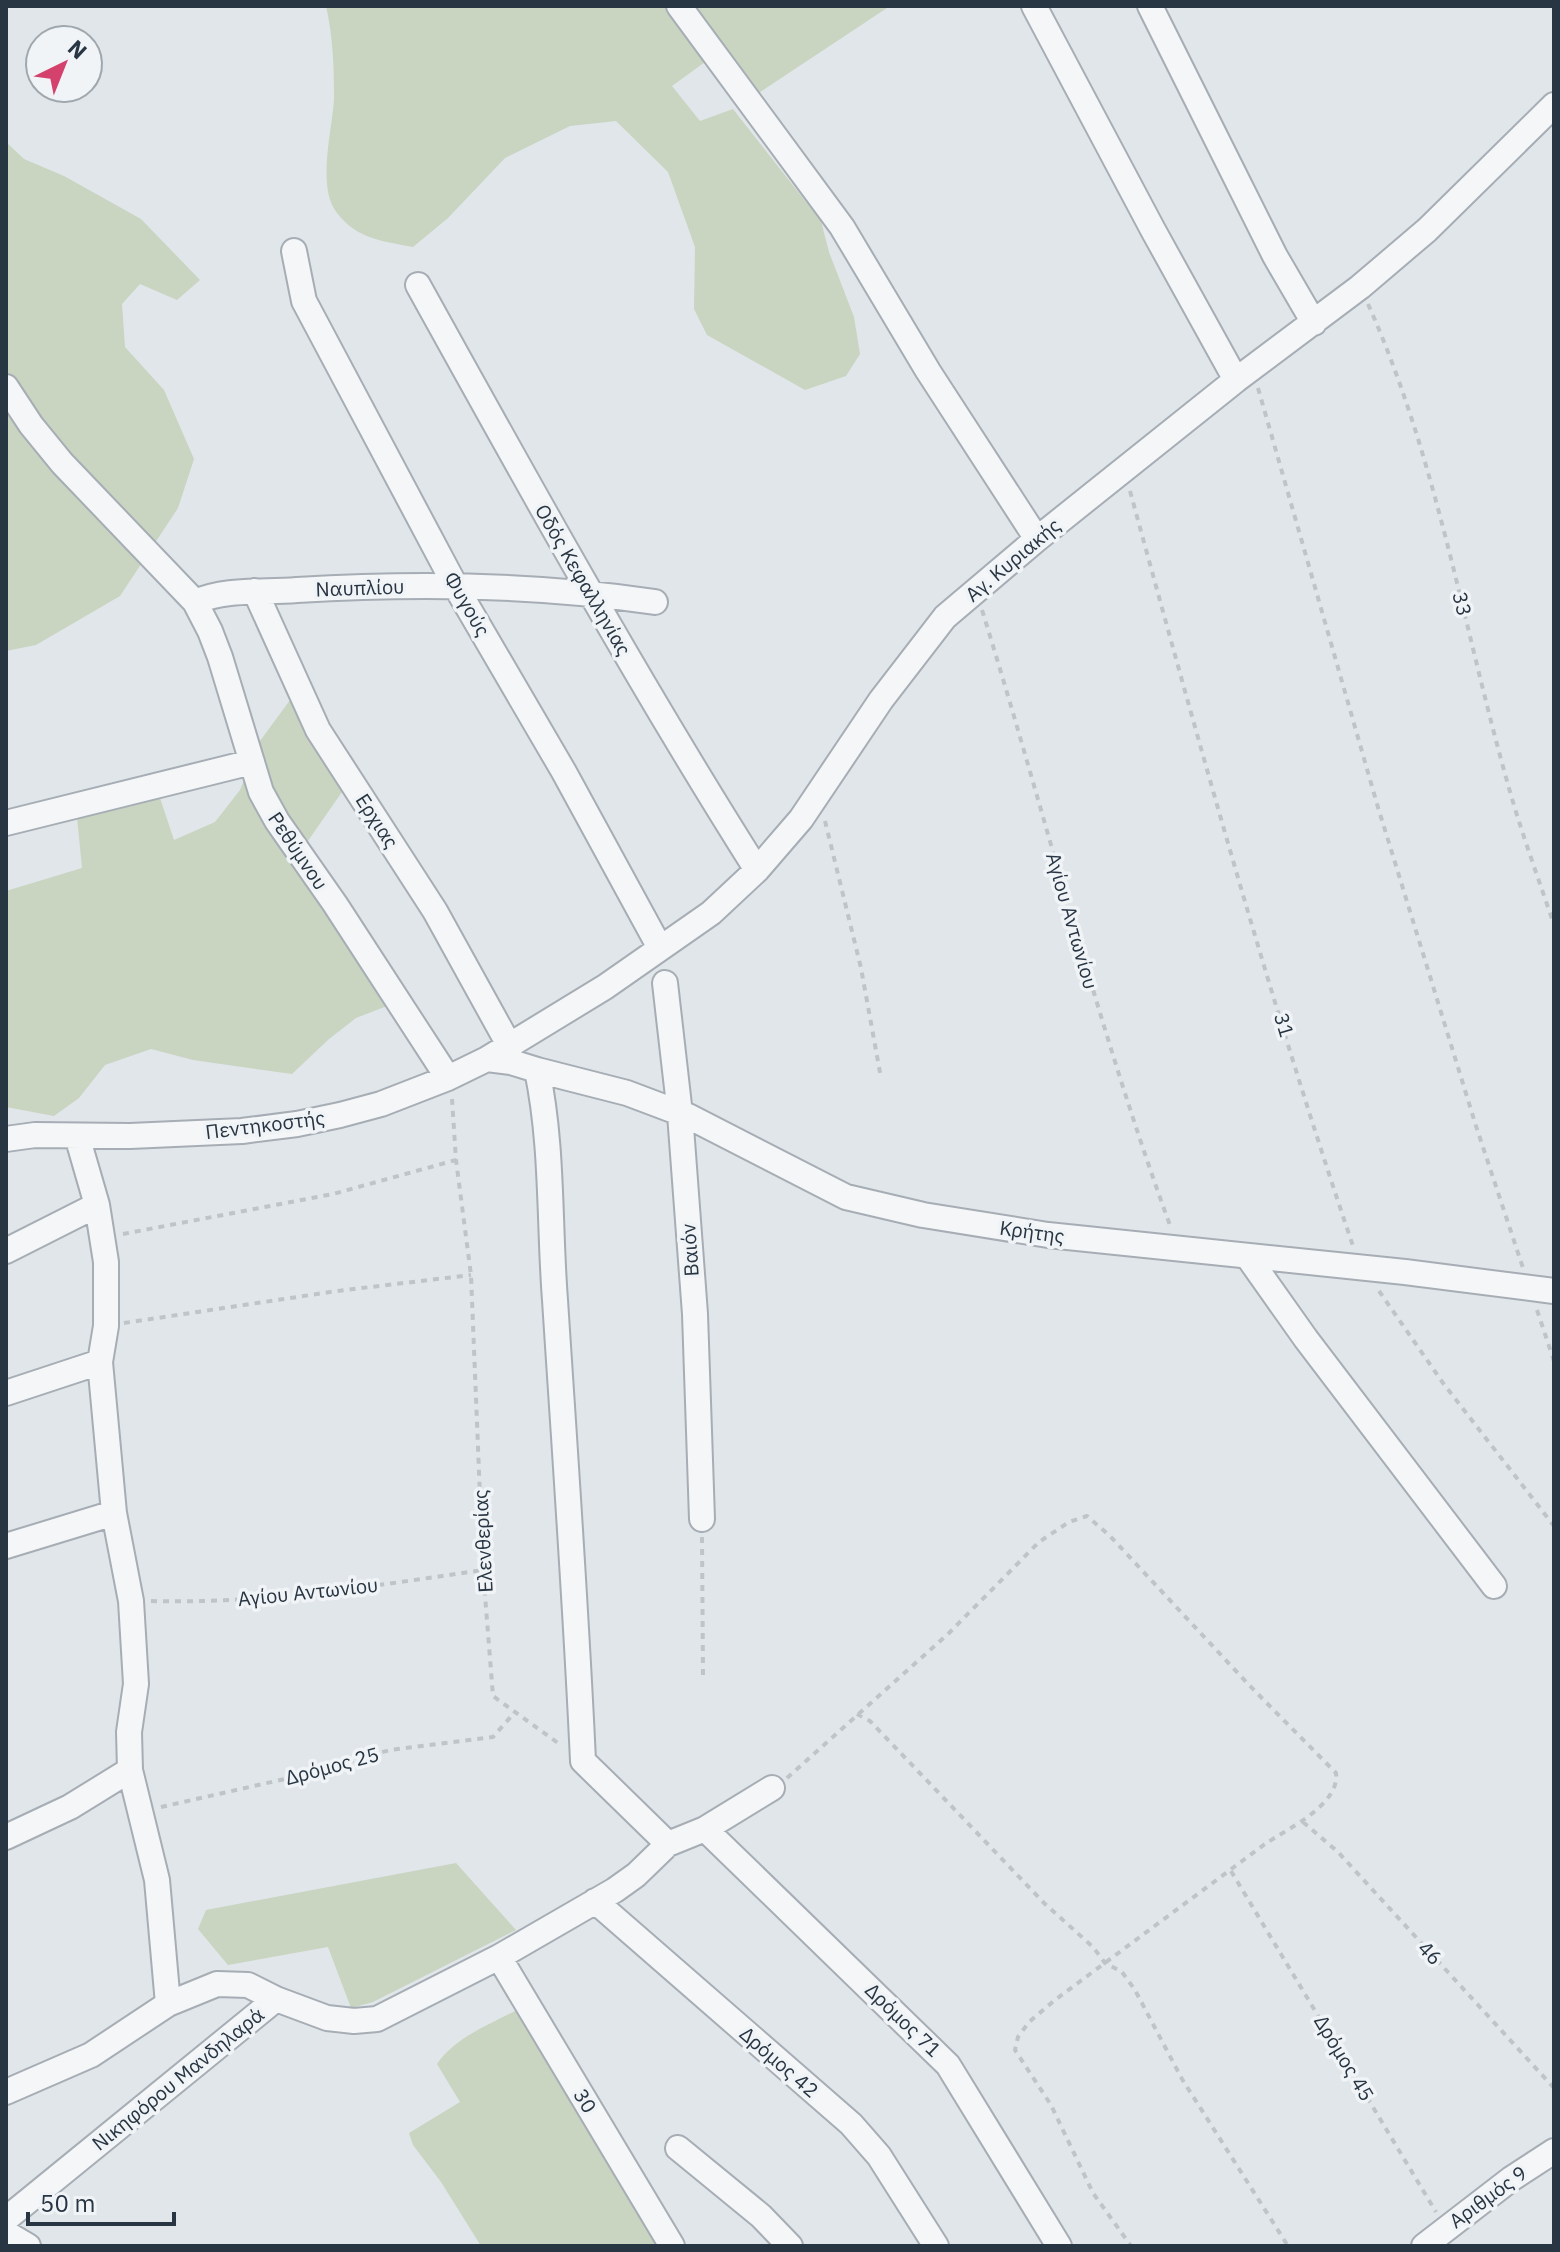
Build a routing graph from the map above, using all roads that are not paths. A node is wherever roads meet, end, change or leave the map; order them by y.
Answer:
1 (679, 6) edge
2 (1034, 6) edge
3 (1150, 6) edge
4 (1554, 105) edge
5 (294, 251) dead end
6 (418, 285) dead end
7 (1314, 323) junction
8 (1243, 375) junction
9 (6, 387) edge
10 (1037, 539) junction
11 (456, 587) junction
12 (255, 591) junction
13 (589, 592) junction
14 (195, 602) junction
15 (655, 602) dead end
16 (252, 762) junction
17 (6, 823) edge
18 (757, 870) junction
19 (660, 948) junction
20 (665, 983) dead end
21 (509, 1045) junction
22 (487, 1059) junction
23 (537, 1070) junction
24 (448, 1078) junction
25 (680, 1114) junction
26 (77, 1136) junction
27 (6, 1139) edge
28 (97, 1205) junction
29 (6, 1251) edge
30 (1248, 1257) junction
31 (1554, 1291) edge
32 (100, 1362) junction
33 (6, 1393) edge
34 (114, 1513) junction
35 (702, 1519) road end
36 (6, 1546) edge
37 (1494, 1586) dead end
38 (130, 1770) junction
39 (772, 1788) road end
40 (705, 1829) junction
41 (6, 1837) edge
42 (668, 1844) junction
43 (595, 1901) junction
44 (499, 1957) junction
45 (276, 1999) junction
46 (168, 2004) junction
47 (6, 2092) edge
48 (678, 2148) dead end
49 (1554, 2151) edge
50 (6, 2219) edge
51 (6, 2233) edge
52 (1451, 2237) edge
53 (28, 2246) edge
54 (672, 2246) edge
55 (790, 2246) edge
56 (936, 2246) edge
57 (1059, 2246) edge
58 (1424, 2246) edge

1 - 10 street
2 - 8 street
3 - 7 street
4 - 7 street, Αγ. Κυριακής
5 - 11 street, Φυγούς
6 - 13 street, Οδός Κεφαλληνίας
7 - 8 street, Αγ. Κυριακής
8 - 10 street, Αγ. Κυριακής
9 - 14 street, Ρεθύμνου
10 - 18 street, Αγ. Κυριακής
11 - 12 street, Ναυπλίου
11 - 13 street, Ναυπλίου
11 - 19 street, Φυγούς
12 - 14 street, Ναυπλίου
12 - 21 street, Ερχιας
13 - 15 street, Ναυπλίου
13 - 18 street, Οδός Κεφαλληνίας
14 - 16 street, Ρεθύμνου
16 - 17 street
16 - 24 street, Ρεθύμνου
18 - 19 street, Αγ. Κυριακής
19 - 21 street, Αγ. Κυριακής
20 - 25 street, Βαιόν
21 - 22 street, Πεντηκοστής
22 - 23 street, Κρήτης
22 - 24 street, Πεντηκοστής
23 - 25 street, Κρήτης
23 - 42 street
24 - 26 street, Πεντηκοστής
25 - 30 street, Κρήτης
25 - 35 street, Βαιόν
26 - 27 street, Πεντηκοστής
26 - 28 street
28 - 29 street
28 - 32 street
30 - 31 street, Κρήτης
30 - 37 street
32 - 33 street
32 - 34 street
34 - 36 street
34 - 38 street
38 - 41 street
38 - 46 street
39 - 40 street
40 - 42 street
40 - 57 street, Δρόμος 71
42 - 43 street
43 - 44 street
43 - 56 street, Δρόμος 42
44 - 45 street
44 - 54 street, 30
45 - 46 street
45 - 50 street, Νικηφόρου Μανδηλαρά
46 - 47 street
48 - 55 street
49 - 52 street, Αριθμός 9
51 - 53 street
52 - 58 street, Αριθμός 9

